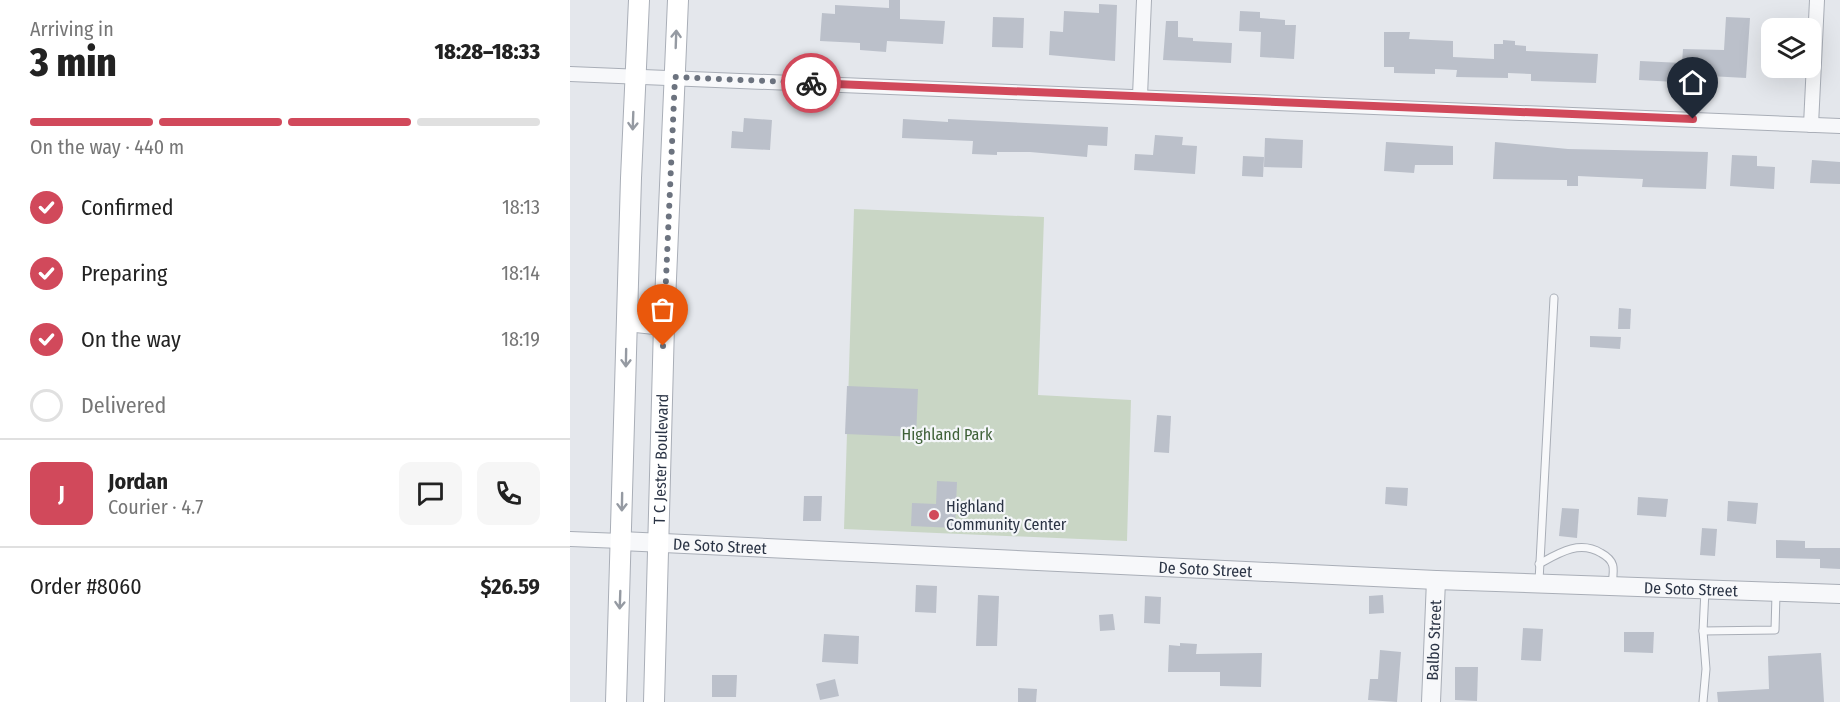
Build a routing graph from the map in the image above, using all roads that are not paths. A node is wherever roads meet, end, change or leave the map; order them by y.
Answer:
1 (639, 0) edge
2 (678, 0) edge
3 (1144, 0) edge
4 (1817, 0) edge
5 (570, 74) edge
6 (635, 76) junction
7 (675, 77) junction
8 (1140, 96) junction
9 (1811, 125) junction
10 (1840, 126) edge
11 (1554, 298) dead end
12 (627, 321) junction
13 (664, 325) junction
14 (570, 539) edge
15 (621, 542) junction
16 (659, 543) junction
17 (1539, 564) junction
18 (1436, 580) junction
19 (1539, 584) junction
20 (1612, 586) junction
21 (1705, 590) junction
22 (1776, 592) junction
23 (1840, 594) edge
24 (1702, 631) junction
25 (616, 702) edge
26 (654, 702) edge
27 (1431, 702) edge
28 (1703, 702) edge

1 - 6 main road
7 -> 2 main road, T C Jester Boulevard
3 - 8 street
4 - 9 street
5 - 6 street
6 - 7 street
6 -> 12 main road
7 - 8 street
7 - 13 main road, T C Jester Boulevard
8 - 9 street
9 - 10 street
11 - 17 lane
12 - 13 main road
12 -> 15 main road
13 - 16 main road, T C Jester Boulevard
14 - 15 street, De Soto Street
15 - 16 street, De Soto Street
15 -> 25 main road
16 - 18 street, De Soto Street
16 - 26 main road, T C Jester Boulevard
17 - 19 lane
17 - 20 lane
18 - 19 street, De Soto Street
18 - 27 street, Balbo Street
19 - 20 street, De Soto Street
20 - 21 street, De Soto Street
21 - 22 street, De Soto Street
21 - 24 lane
22 - 23 street, De Soto Street
22 - 24 lane
24 - 28 lane

